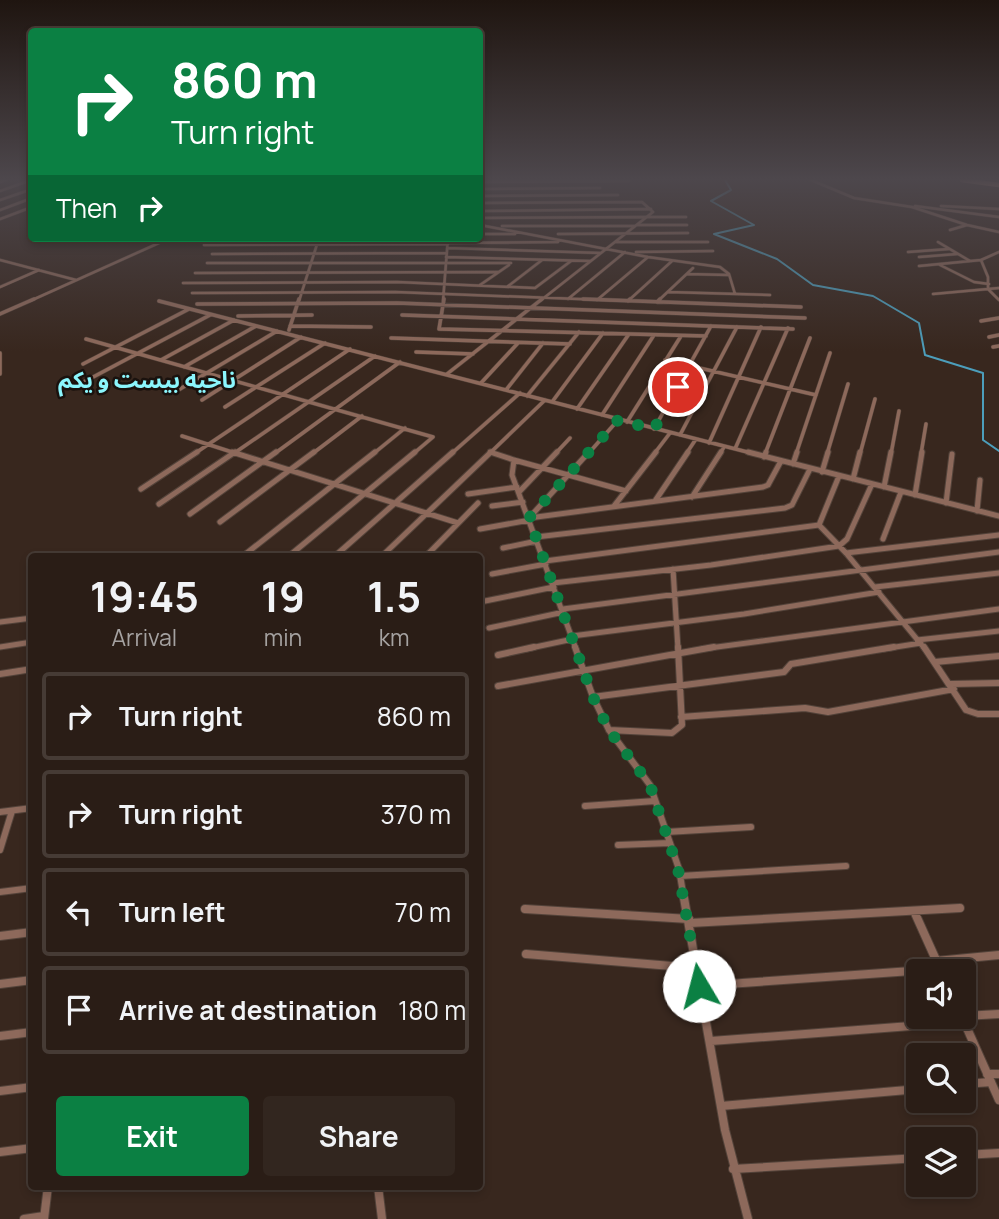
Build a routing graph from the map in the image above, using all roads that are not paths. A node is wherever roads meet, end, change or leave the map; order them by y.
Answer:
1 (543, 237) edge
2 (621, 237) edge
3 (553, 239) joint
4 (560, 240) junction
5 (161, 242) edge
6 (615, 242) junction
7 (708, 242) dead end
8 (938, 242) dead end
9 (448, 243) edge
10 (317, 244) junction
11 (204, 245) dead end
12 (606, 249) junction
13 (949, 249) junction
14 (713, 251) dead end
15 (999, 251) edge
16 (625, 252) junction
17 (908, 252) dead end
18 (314, 253) junction
19 (602, 253) junction
20 (212, 254) dead end
21 (633, 254) junction
22 (957, 254) junction
23 (446, 257) junction
24 (648, 257) junction
25 (919, 257) dead end
26 (518, 259) junction
27 (542, 260) junction
28 (981, 260) junction
29 (1, 261) edge
30 (570, 261) junction
31 (590, 261) junction
32 (672, 261) junction
33 (970, 261) junction
34 (207, 263) dead end
35 (311, 263) junction
36 (511, 263) junction
37 (938, 263) junction
38 (919, 265) dead end
39 (693, 268) dead end
40 (39, 270) junction
41 (445, 271) junction
42 (308, 272) junction
43 (498, 272) junction
44 (195, 273) dead end
45 (686, 274) junction
46 (730, 275) junction
47 (76, 280) junction
48 (995, 281) dead end
49 (305, 282) junction
50 (183, 283) dead end
51 (447, 285) junction
52 (478, 286) junction
53 (507, 286) junction
54 (988, 286) junction
55 (0, 287) edge
56 (999, 288) edge
57 (302, 292) junction
58 (668, 292) junction
59 (192, 293) dead end
60 (734, 294) junction
61 (933, 294) dead end
62 (446, 295) junction
63 (770, 295) dead end
64 (544, 298) junction
65 (568, 299) junction
66 (597, 300) junction
67 (999, 300) edge
68 (159, 301) dead end
69 (628, 301) junction
70 (657, 302) junction
71 (197, 304) dead end
72 (298, 304) junction
73 (444, 305) junction
74 (801, 307) dead end
75 (531, 308) junction
76 (190, 309) junction
77 (0, 314) edge
78 (212, 314) junction
79 (294, 315) junction
80 (312, 315) dead end
81 (402, 315) dead end
82 (441, 317) junction
83 (236, 318) junction
84 (805, 318) dead end
85 (999, 318) edge
86 (517, 319) junction
87 (981, 321) dead end
88 (256, 326) junction
89 (711, 326) junction
90 (371, 327) dead end
91 (737, 327) junction
92 (761, 327) junction
93 (504, 330) junction
94 (277, 331) junction
95 (579, 332) junction
96 (603, 333) junction
97 (629, 334) junction
98 (654, 335) junction
99 (999, 335) edge
100 (681, 336) junction
101 (301, 337) junction
102 (706, 337) junction
103 (989, 337) dead end
104 (391, 338) dead end
105 (810, 338) dead end
106 (86, 339) dead end
107 (489, 341) junction
108 (518, 342) junction
109 (325, 343) junction
110 (543, 343) junction
111 (570, 344) junction
112 (115, 347) junction
113 (350, 349) junction
114 (416, 352) dead end
115 (0, 353) edge
116 (830, 353) dead end
117 (138, 354) junction
118 (473, 354) junction
119 (375, 356) junction
120 (161, 360) junction
121 (665, 360) junction
122 (400, 362) junction
123 (83, 364) dead end
124 (690, 365) junction
125 (184, 367) junction
126 (714, 371) junction
127 (207, 373) junction
128 (0, 374) edge
129 (447, 374) junction
130 (739, 377) junction
131 (233, 380) junction
132 (481, 383) junction
133 (764, 383) junction
134 (80, 384) dead end
135 (848, 384) dead end
136 (257, 387) junction
137 (790, 388) junction
138 (506, 390) junction
139 (175, 392) dead end
140 (520, 393) junction
141 (283, 394) junction
142 (816, 395) junction
143 (527, 396) junction
144 (875, 399) dead end
145 (202, 400) dead end
146 (545, 400) junction
147 (308, 401) junction
148 (552, 402) junction
149 (225, 407) dead end
150 (335, 409) junction
151 (577, 409) junction
152 (899, 411) dead end
153 (602, 415) junction
154 (362, 416) junction
155 (618, 420) junction
156 (627, 422) junction
157 (926, 424) dead end
158 (405, 428) junction
159 (654, 429) junction
160 (670, 433) junction
161 (680, 435) junction
162 (182, 436) dead end
163 (570, 438) dead end
164 (696, 439) junction
165 (709, 443) junction
166 (208, 444) junction
167 (724, 447) junction
168 (735, 449) junction
169 (490, 452) junction
170 (234, 453) junction
171 (952, 454) dead end
172 (764, 457) junction
173 (514, 460) junction
174 (262, 461) junction
175 (781, 461) junction
176 (793, 464) junction
177 (542, 468) junction
178 (810, 469) junction
179 (290, 470) junction
180 (822, 471) junction
181 (568, 475) junction
182 (839, 476) junction
183 (853, 480) junction
184 (980, 480) dead end
185 (335, 484) junction
186 (872, 484) junction
187 (884, 488) junction
188 (141, 489) dead end
189 (518, 489) junction
190 (626, 491) junction
191 (901, 492) junction
192 (365, 494) junction
193 (468, 494) dead end
194 (915, 495) junction
195 (692, 497) junction
196 (655, 501) junction
197 (523, 502) junction
198 (395, 503) junction
199 (478, 503) dead end
200 (946, 503) junction
201 (159, 504) dead end
202 (492, 506) dead end
203 (614, 506) junction
204 (977, 511) junction
205 (427, 513) junction
206 (190, 514) dead end
207 (999, 516) edge
208 (529, 519) junction
209 (220, 522) dead end
210 (458, 523) junction
211 (819, 525) junction
212 (480, 529) dead end
213 (999, 535) edge
214 (537, 539) junction
215 (883, 539) dead end
216 (839, 546) junction
217 (503, 548) dead end
218 (999, 552) edge
219 (247, 553) edge
220 (293, 553) edge
221 (338, 553) edge
222 (385, 553) edge
223 (429, 553) edge
224 (846, 553) junction
225 (545, 562) junction
226 (673, 569) junction
227 (859, 569) junction
228 (999, 573) edge
229 (492, 574) dead end
230 (554, 585) junction
231 (877, 590) junction
232 (676, 595) junction
233 (485, 601) dead end
234 (999, 609) edge
235 (563, 611) junction
236 (28, 618) edge
237 (899, 619) junction
238 (0, 622) edge
239 (676, 622) junction
240 (489, 628) dead end
241 (999, 631) edge
242 (573, 638) junction
243 (919, 642) junction
244 (28, 643) edge
245 (0, 647) edge
246 (498, 654) dead end
247 (678, 654) junction
248 (999, 656) edge
249 (935, 662) junction
250 (584, 667) junction
251 (28, 670) edge
252 (0, 674) edge
253 (999, 683) edge
254 (498, 686) dead end
255 (679, 686) junction
256 (952, 687) junction
257 (593, 697) junction
258 (999, 714) edge
259 (681, 717) junction
260 (609, 730) junction
261 (655, 801) junction
262 (585, 806) dead end
263 (28, 809) edge
264 (12, 811) junction
265 (0, 812) edge
266 (751, 827) dead end
267 (3, 830) edge
268 (666, 832) junction
269 (670, 843) junction
270 (618, 845) dead end
271 (0, 850) edge
272 (846, 866) dead end
273 (680, 876) junction
274 (28, 888) edge
275 (0, 892) edge
276 (960, 908) dead end
277 (525, 909) dead end
278 (914, 911) junction
279 (689, 921) junction
280 (28, 932) edge
281 (0, 936) edge
282 (526, 954) dead end
283 (999, 955) edge
284 (935, 959) edge
285 (957, 959) edge
286 (696, 968) junction
287 (906, 972) edge
288 (28, 980) edge
289 (0, 984) edge
290 (699, 986) junction
291 (999, 1014) edge
292 (976, 1017) edge
293 (906, 1023) edge
294 (968, 1029) edge
295 (28, 1032) edge
296 (0, 1036) edge
297 (711, 1041) junction
298 (999, 1074) edge
299 (989, 1078) junction
300 (976, 1081) edge
301 (28, 1088) edge
302 (906, 1089) edge
303 (0, 1091) edge
304 (999, 1100) edge
305 (721, 1107) junction
306 (28, 1148) edge
307 (0, 1152) edge
308 (999, 1153) edge
309 (976, 1154) edge
310 (906, 1159) edge
311 (733, 1169) junction
312 (47, 1190) edge
313 (378, 1190) edge
314 (44, 1217) edge
315 (24, 1219) edge
316 (382, 1219) edge
317 (748, 1219) edge

1 - 3 street
2 - 6 street
3 - 4 street
4 - 9 street
4 - 12 street
5 - 47 street
6 - 7 street
6 - 12 street
8 - 13 street
9 - 10 street
9 - 19 street
9 - 23 street
10 - 11 street
10 - 18 street
12 - 16 street
12 - 19 street
13 - 17 street
13 - 22 street
14 - 21 street
15 - 28 street
16 - 21 street
16 - 65 street
18 - 20 street
18 - 23 street
18 - 35 street
19 - 31 street
21 - 24 street
22 - 25 street
22 - 33 street
23 - 26 street
23 - 35 street
23 - 36 street
23 - 41 street
24 - 32 street
24 - 66 street
26 - 27 street
26 - 36 street
27 - 30 street
27 - 53 street
28 - 33 street
28 - 54 street
29 - 40 street
30 - 31 street
30 - 53 street
31 - 64 street
32 - 46 street
32 - 69 street
33 - 37 street
34 - 35 street
35 - 42 street
36 - 43 street
37 - 38 street
37 - 54 street
39 - 45 street
40 - 47 street
40 - 55 street
41 - 42 street
41 - 43 street
41 - 51 street
42 - 44 street
42 - 49 street
43 - 52 street
45 - 46 street
45 - 58 street
46 - 60 street
47 - 77 street
48 - 54 street
49 - 50 street
49 - 51 street
49 - 57 street
51 - 52 street
51 - 62 street
52 - 53 street
54 - 56 street
54 - 61 street
54 - 67 street
57 - 59 street
57 - 62 street
57 - 72 street
58 - 60 street
58 - 70 street
60 - 63 street
62 - 64 street
62 - 73 street
64 - 65 street
64 - 75 street
65 - 66 street
66 - 69 street
68 - 76 street
69 - 70 street
70 - 74 street
71 - 72 street
72 - 73 street
72 - 79 street
73 - 75 street
73 - 82 street
75 - 84 street
75 - 86 street
76 - 78 street
76 - 112 street
78 - 83 street
78 - 117 street
79 - 80 street
79 - 83 street
79 - 90 street
81 - 82 street
82 - 86 street
82 - 93 street
83 - 88 street
83 - 120 street
85 - 87 street
86 - 89 street
86 - 93 street
88 - 94 street
88 - 125 street
89 - 91 street
89 - 102 street
91 - 92 street
91 - 126 street
92 - 130 street
92 - 133 street
93 - 95 street
93 - 107 street
94 - 101 street
94 - 127 street
95 - 96 street
95 - 111 street
96 - 97 street
96 - 148 street
97 - 98 street
97 - 151 street
98 - 100 street
98 - 153 street
99 - 103 street
100 - 102 street
100 - 121 street
101 - 109 street
101 - 131 street
102 - 124 street
104 - 107 street
105 - 137 street
106 - 112 street
107 - 108 street
107 - 118 street
108 - 110 street
108 - 132 street
109 - 113 street
109 - 136 street
110 - 111 street
110 - 138 street
111 - 143 street
112 - 117 street
112 - 123 street
113 - 119 street
113 - 141 street
114 - 118 street
115 - 128 street
116 - 142 street
117 - 120 street
117 - 134 street
118 - 129 street
119 - 122 street
119 - 147 street
120 - 125 street
121 - 124 street
121 - 156 street
122 - 129 street
122 - 150 street
124 - 126 street
124 - 159 street
125 - 127 street
126 - 130 street
126 - 161 street
127 - 131 street
127 - 139 street
129 - 132 street
130 - 133 street
130 - 165 street
131 - 136 street
131 - 145 street
132 - 138 street
133 - 137 street
133 - 168 street
135 - 180 street
136 - 141 street
136 - 149 street
137 - 142 street
137 - 172 street
138 - 140 street
140 - 143 street
140 - 198 street
141 - 147 street
141 - 166 street
142 - 176 street
143 - 146 street
144 - 183 street
146 - 148 street
146 - 169 street
147 - 150 street
147 - 170 street
148 - 151 street
150 - 154 street
150 - 174 street
151 - 153 street
152 - 187 street
153 - 155 street
154 - 158 street
154 - 179 street
155 - 156 street
155 - 181 street
156 - 159 street
157 - 194 street
158 - 185 street
158 - 192 street
159 - 160 street
160 - 161 street
160 - 190 street
161 - 164 street
162 - 166 street
163 - 177 street
164 - 165 street
164 - 196 street
165 - 167 street
166 - 170 street
166 - 188 street
167 - 168 street
167 - 195 street
168 - 172 street
169 - 173 street
169 - 205 street
170 - 174 street
170 - 201 street
171 - 200 street
172 - 175 street
173 - 177 street
173 - 189 street
174 - 179 street
174 - 206 street
175 - 176 street
175 - 195 street
176 - 178 street
177 - 181 street
177 - 189 street
178 - 180 street
178 - 214 street
179 - 185 street
179 - 209 street
180 - 182 street
181 - 190 street
181 - 208 street
182 - 183 street
182 - 211 street
183 - 186 street
184 - 204 street
185 - 192 street
185 - 219 street
186 - 187 street
186 - 216 street
187 - 191 street
189 - 193 street
189 - 197 street
190 - 203 street
191 - 194 street
191 - 215 street
192 - 198 street
192 - 220 street
194 - 200 street
195 - 196 street
196 - 203 street
197 - 202 street
197 - 208 street
198 - 205 street
198 - 221 street
199 - 210 street
200 - 204 street
203 - 208 street
204 - 207 street
205 - 210 street
205 - 222 street
208 - 212 street
208 - 214 street
210 - 223 street
211 - 216 street
211 - 225 street
213 - 224 street
214 - 217 street
214 - 225 street
216 - 224 street
216 - 226 street
218 - 227 street
224 - 227 street
225 - 229 street
225 - 230 street
226 - 230 street
226 - 232 street
227 - 231 street
227 - 232 street
228 - 231 street
230 - 233 street
230 - 235 street
231 - 237 street
231 - 239 street
232 - 235 street
232 - 239 street
234 - 237 street
235 - 240 street
235 - 242 street
236 - 238 street
237 - 243 street
237 - 247 street
239 - 242 street
239 - 247 street
241 - 243 street
242 - 246 street
242 - 250 street
243 - 249 street
243 - 255 street
244 - 245 street
247 - 250 street
247 - 255 street
248 - 249 street
249 - 256 street
250 - 254 street
250 - 257 street
251 - 252 street
253 - 256 street
255 - 257 street
255 - 259 street
256 - 258 street
256 - 259 street
257 - 260 street
259 - 260 street
260 - 261 street
261 - 262 street
261 - 268 street
263 - 264 street
264 - 265 street
264 - 267 street
266 - 268 street
267 - 271 street
268 - 269 street
269 - 270 street
269 - 273 street
272 - 273 street
273 - 279 street
274 - 275 street
276 - 278 street
277 - 279 street
278 - 279 street
278 - 284 street
279 - 286 street
280 - 281 street
282 - 286 street
283 - 285 street
286 - 290 street
287 - 290 street
288 - 289 street
290 - 297 street
291 - 292 street
293 - 297 street
294 - 299 street
295 - 296 street
297 - 305 street
298 - 299 street
299 - 300 street
299 - 304 street
301 - 303 street
302 - 305 street
305 - 311 street
306 - 307 street
308 - 309 street
310 - 311 street
311 - 317 street
312 - 314 street
313 - 316 street
314 - 315 street

